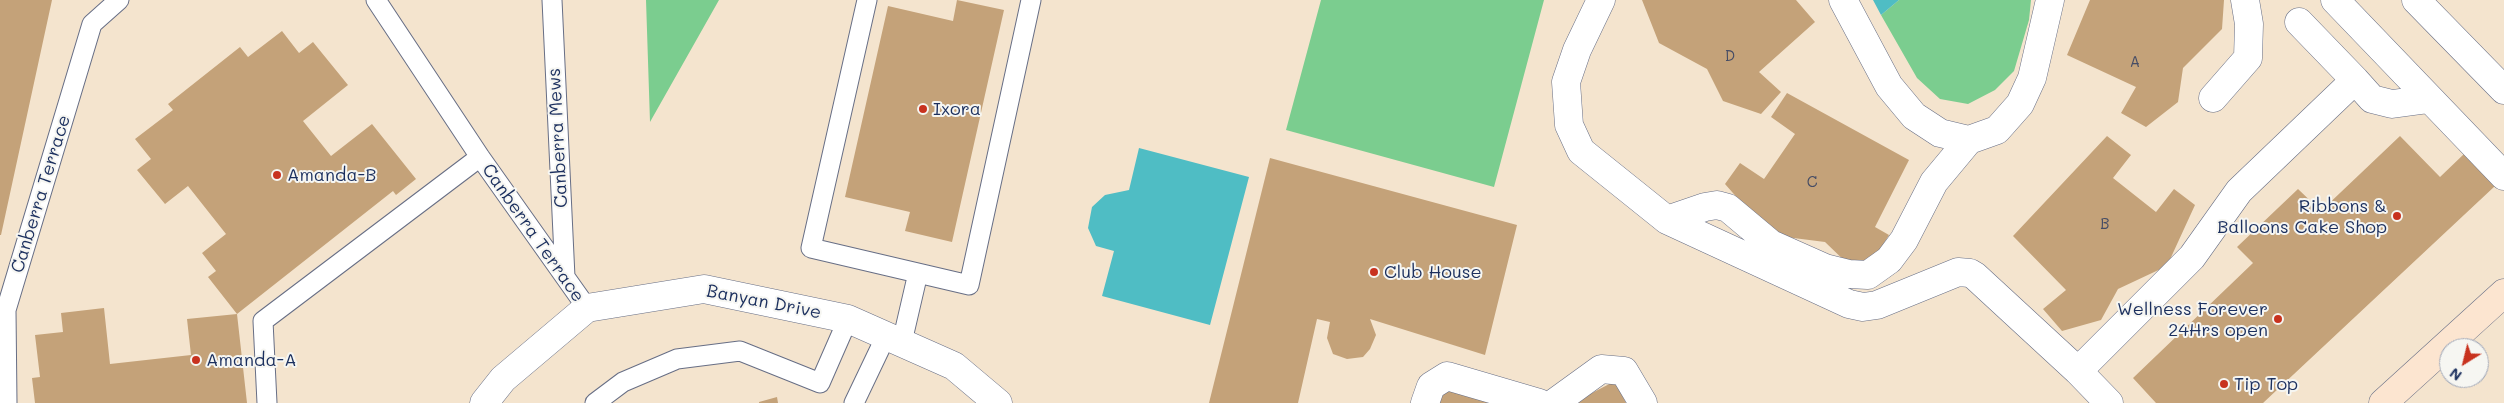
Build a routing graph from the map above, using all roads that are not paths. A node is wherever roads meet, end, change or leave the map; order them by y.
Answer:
1 (119, 0) edge
2 (376, 0) edge
3 (552, 0) edge
4 (867, 0) edge
5 (1032, 0) edge
6 (1602, 0) edge
7 (1843, 0) edge
8 (2050, 0) edge
9 (2245, 0) edge
10 (2335, 0) edge
11 (2416, 0) edge
12 (2299, 22) dead end
13 (2355, 80) junction
14 (2504, 90) edge
15 (2213, 98) dead end
16 (2428, 99) junction
17 (1969, 140) junction
18 (480, 157) junction
19 (2504, 176) edge
20 (1667, 220) junction
21 (918, 273) junction
22 (565, 277) junction
23 (2504, 293) edge
24 (587, 308) junction
25 (848, 319) junction
26 (894, 339) junction
27 (2078, 371) junction
28 (7, 403) edge
29 (267, 403) edge
30 (484, 403) edge
31 (595, 403) edge
32 (854, 403) edge
33 (998, 403) edge
34 (1425, 403) edge
35 (1539, 403) edge
36 (1554, 403) edge
37 (1642, 403) edge
38 (2109, 403) edge
39 (2383, 403) edge

1 - 28 lane, Canberra Terrace
2 - 18 lane, Canberra Terrace
3 - 22 lane, Canberra Mews
4 - 21 lane
5 - 21 lane
6 - 20 street
7 - 17 street
8 - 17 street
9 - 15 street
10 - 16 street
11 - 14 street
12 - 13 street
13 - 16 street
13 - 27 street
16 - 19 street
17 - 20 street
18 - 22 lane, Canberra Terrace
18 - 29 lane, Canberra Terrace
20 - 27 street
21 - 26 lane
22 - 24 lane, Canberra Terrace
23 - 39 main road
24 - 25 street, Banyan Drive
24 - 30 street
25 - 26 street, Banyan Drive
25 - 31 lane
26 - 32 lane
26 - 33 street, Banyan Drive
27 - 38 street
34 - 35 street
36 - 37 street

